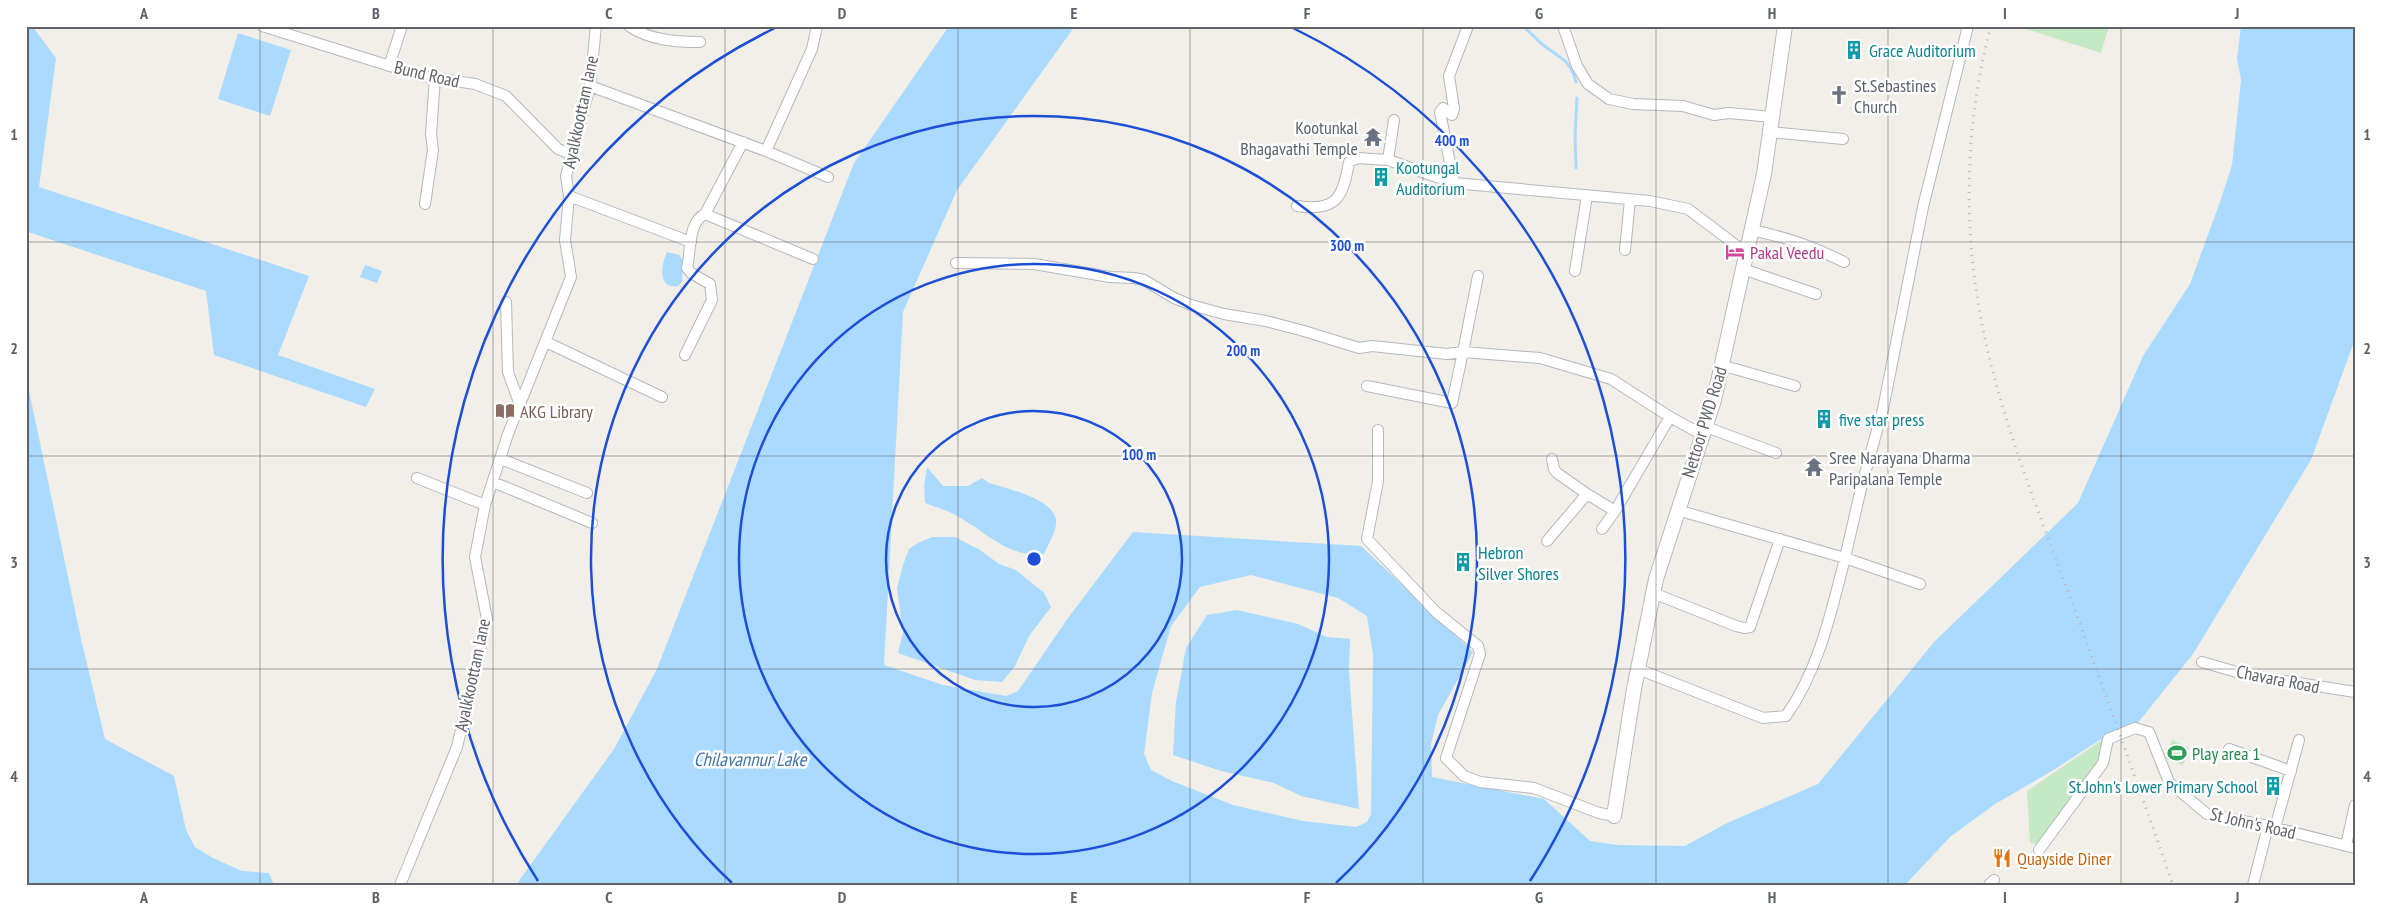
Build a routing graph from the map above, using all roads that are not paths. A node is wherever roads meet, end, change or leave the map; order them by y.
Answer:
1 (262, 26) edge
2 (402, 26) edge
3 (596, 26) edge
4 (629, 26) edge
5 (817, 26) edge
6 (1468, 26) edge
7 (1563, 26) edge
8 (1785, 26) edge
9 (1968, 26) edge
10 (700, 42) dead end
11 (389, 66) junction
12 (435, 78) junction
13 (590, 86) junction
14 (1772, 117) junction
15 (1394, 120) dead end
16 (1770, 132) junction
17 (1843, 140) dead end
18 (743, 142) junction
19 (766, 151) junction
20 (572, 154) junction
21 (1388, 160) junction
22 (828, 177) dead end
23 (1454, 184) junction
24 (568, 196) junction
25 (1587, 196) junction
26 (1630, 200) junction
27 (425, 204) dead end
28 (1297, 206) dead end
29 (705, 214) junction
30 (1751, 230) junction
31 (691, 242) junction
32 (1747, 248) junction
33 (1625, 250) dead end
34 (813, 259) dead end
35 (1844, 262) dead end
36 (956, 263) dead end
37 (1743, 269) junction
38 (1575, 271) dead end
39 (1478, 276) dead end
40 (1816, 294) dead end
41 (506, 302) dead end
42 (546, 342) junction
43 (1463, 352) junction
44 (685, 355) dead end
45 (1722, 365) junction
46 (1367, 386) dead end
47 (1795, 386) dead end
48 (662, 397) dead end
49 (520, 405) junction
50 (1670, 417) junction
51 (1378, 430) dead end
52 (1705, 431) junction
53 (1776, 453) dead end
54 (500, 459) junction
55 (1552, 459) dead end
56 (417, 478) dead end
57 (493, 482) junction
58 (587, 494) dead end
59 (1588, 494) junction
60 (485, 505) junction
61 (1678, 510) junction
62 (1615, 511) junction
63 (592, 523) dead end
64 (1602, 529) dead end
65 (1780, 539) junction
66 (1547, 541) dead end
67 (1845, 558) junction
68 (1920, 584) dead end
69 (1653, 592) junction
70 (2202, 662) dead end
71 (1638, 669) junction
72 (2355, 692) edge
73 (2300, 740) dead end
74 (2230, 749) dead end
75 (2291, 771) junction
76 (2355, 805) edge
77 (1614, 816) joint
78 (2272, 827) junction
79 (2350, 847) edge
80 (2039, 850) dead end
81 (400, 885) edge
82 (2253, 885) edge

1 - 11 street, Bund Road
2 - 11 street
3 - 13 street, Ayalkkoottam lane
4 - 10 street
5 - 19 street
6 - 23 street
7 - 14 street
8 - 14 street, Nettoor PWD Road
9 - 67 street
11 - 12 street, Bund Road
12 - 20 street, Bund Road
12 - 27 street
13 - 18 street
13 - 20 street, Ayalkkoottam lane
14 - 16 street, Nettoor PWD Road
15 - 21 street
16 - 17 street
16 - 30 street, Nettoor PWD Road
18 - 19 street
18 - 29 street
19 - 22 street
20 - 24 street, Ayalkkoottam lane
21 - 23 street
21 - 28 street
23 - 25 street
24 - 31 street
24 - 42 street, Ayalkkoottam lane
25 - 26 street
25 - 38 street
26 - 32 street
26 - 33 street
29 - 31 street
29 - 34 street
30 - 32 street, Nettoor PWD Road
30 - 35 street
31 - 44 street
32 - 37 street, Nettoor PWD Road
36 - 43 street
37 - 40 street
37 - 45 street, Nettoor PWD Road
39 - 43 street
41 - 49 street
42 - 48 street
42 - 49 street, Ayalkkoottam lane
43 - 46 street
43 - 50 street
45 - 47 street
45 - 52 street, Nettoor PWD Road
49 - 54 street, Ayalkkoottam lane
50 - 52 street
50 - 62 street
51 - 77 street
52 - 53 street
52 - 61 street, Nettoor PWD Road
54 - 57 street, Ayalkkoottam lane
54 - 58 street
55 - 59 street
56 - 60 street
57 - 60 street, Ayalkkoottam lane
57 - 63 street
59 - 62 street
59 - 66 street
60 - 81 street, Ayalkkoottam lane
61 - 65 street
61 - 69 street, Nettoor PWD Road
62 - 64 street
65 - 67 street
65 - 69 street
67 - 68 street
67 - 71 street
69 - 71 street, Nettoor PWD Road
70 - 72 street, Chavara Road
71 - 77 street, Nettoor PWD Road
73 - 75 street
74 - 75 street
75 - 78 street
76 - 79 street
78 - 79 street, St John's Road
78 - 80 street, St John's Road
78 - 82 street

